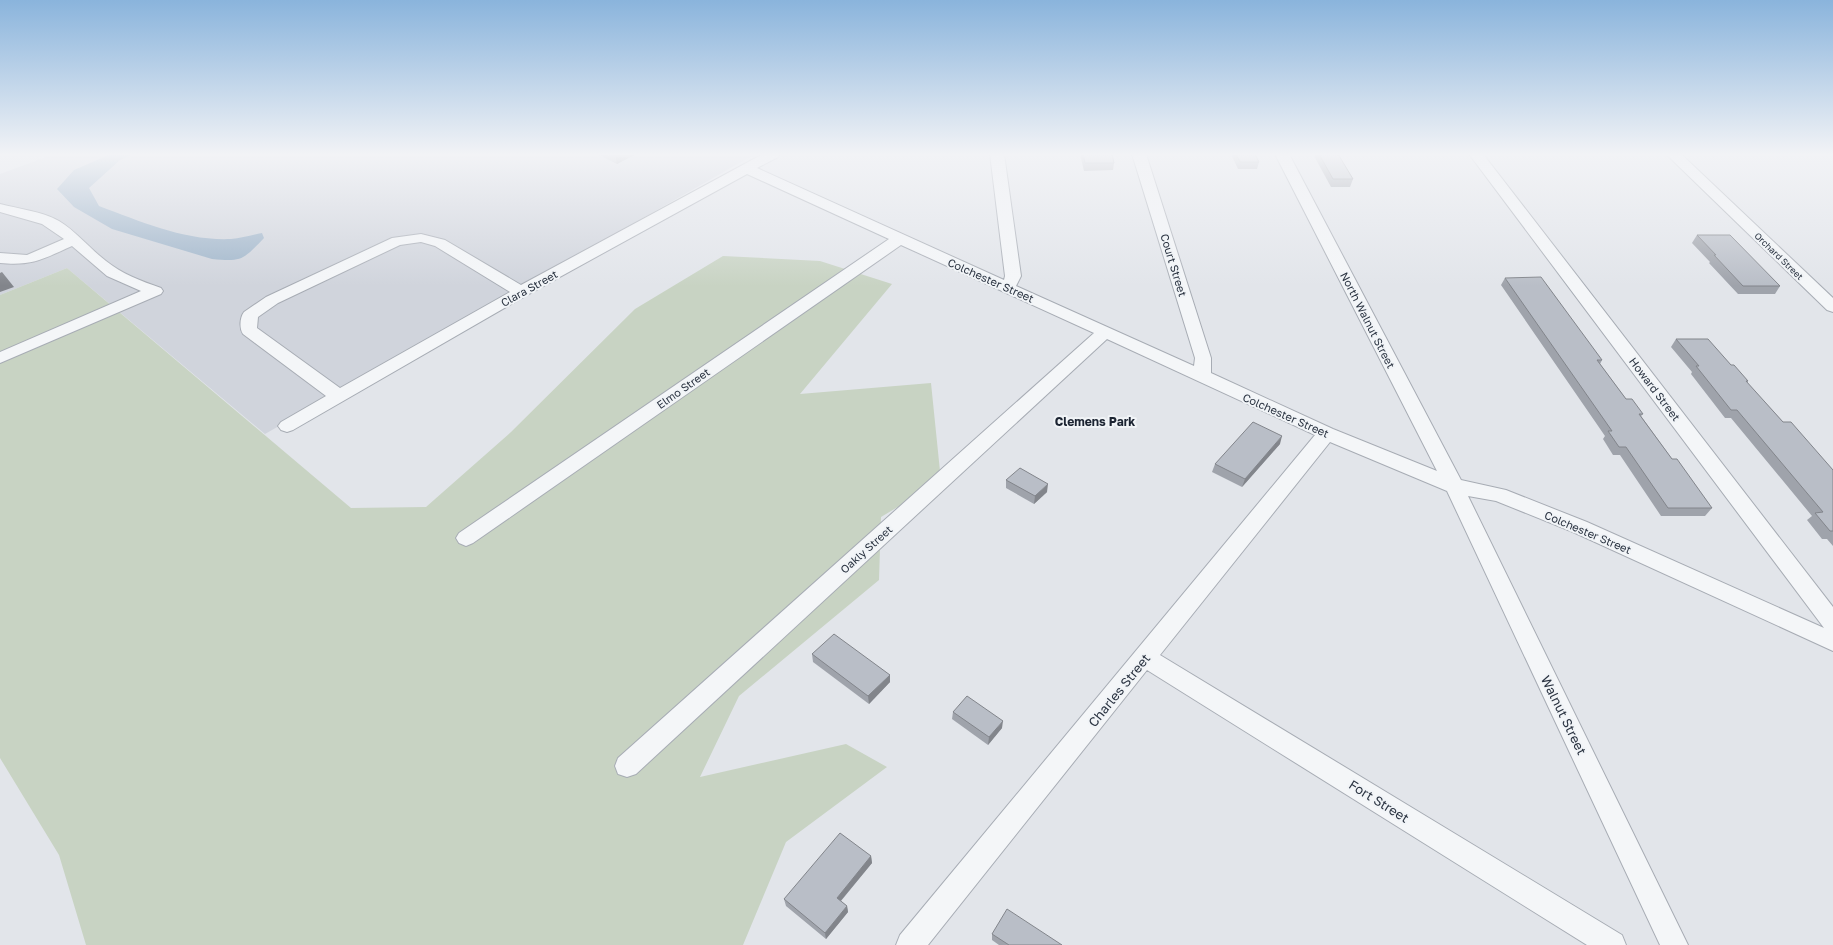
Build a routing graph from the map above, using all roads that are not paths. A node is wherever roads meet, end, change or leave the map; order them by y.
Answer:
1 (694, 198) edge
2 (810, 198) edge
3 (1003, 198) edge
4 (1153, 198) edge
5 (1305, 198) edge
6 (1510, 198) edge
7 (1719, 198) edge
8 (0, 208) edge
9 (899, 239) junction
10 (75, 240) junction
11 (0, 258) edge
12 (1008, 287) junction
13 (521, 292) junction
14 (1833, 307) edge
15 (1105, 332) junction
16 (0, 358) edge
17 (1202, 376) junction
18 (340, 397) junction
19 (287, 426) dead end
20 (1327, 434) junction
21 (1454, 486) junction
22 (466, 538) dead end
23 (1833, 623) edge
24 (1833, 642) edge
25 (1146, 658) junction
26 (627, 766) dead end
27 (910, 945) edge
28 (1612, 945) edge
29 (1674, 945) edge

1 - 13 street, Clara Street
2 - 9 street, Colchester Street
3 - 12 street
4 - 17 street, Court Street
5 - 21 street, North Walnut Street
6 - 23 street, Howard Street
7 - 14 street, Orchard Street
8 - 10 street
9 - 12 street, Colchester Street
9 - 22 street, Elmo Street
10 - 11 street
10 - 16 street
12 - 15 street, Colchester Street
13 - 18 street, Clara Street
13 - 18 street
15 - 17 street, Colchester Street
15 - 26 street, Oakly Street
17 - 20 street, Colchester Street
18 - 19 street, Clara Street
20 - 21 street, Colchester Street
20 - 25 street, Charles Street
21 - 24 street, Colchester Street
21 - 29 street, Walnut Street
25 - 27 street, Charles Street
25 - 28 street, Fort Street

